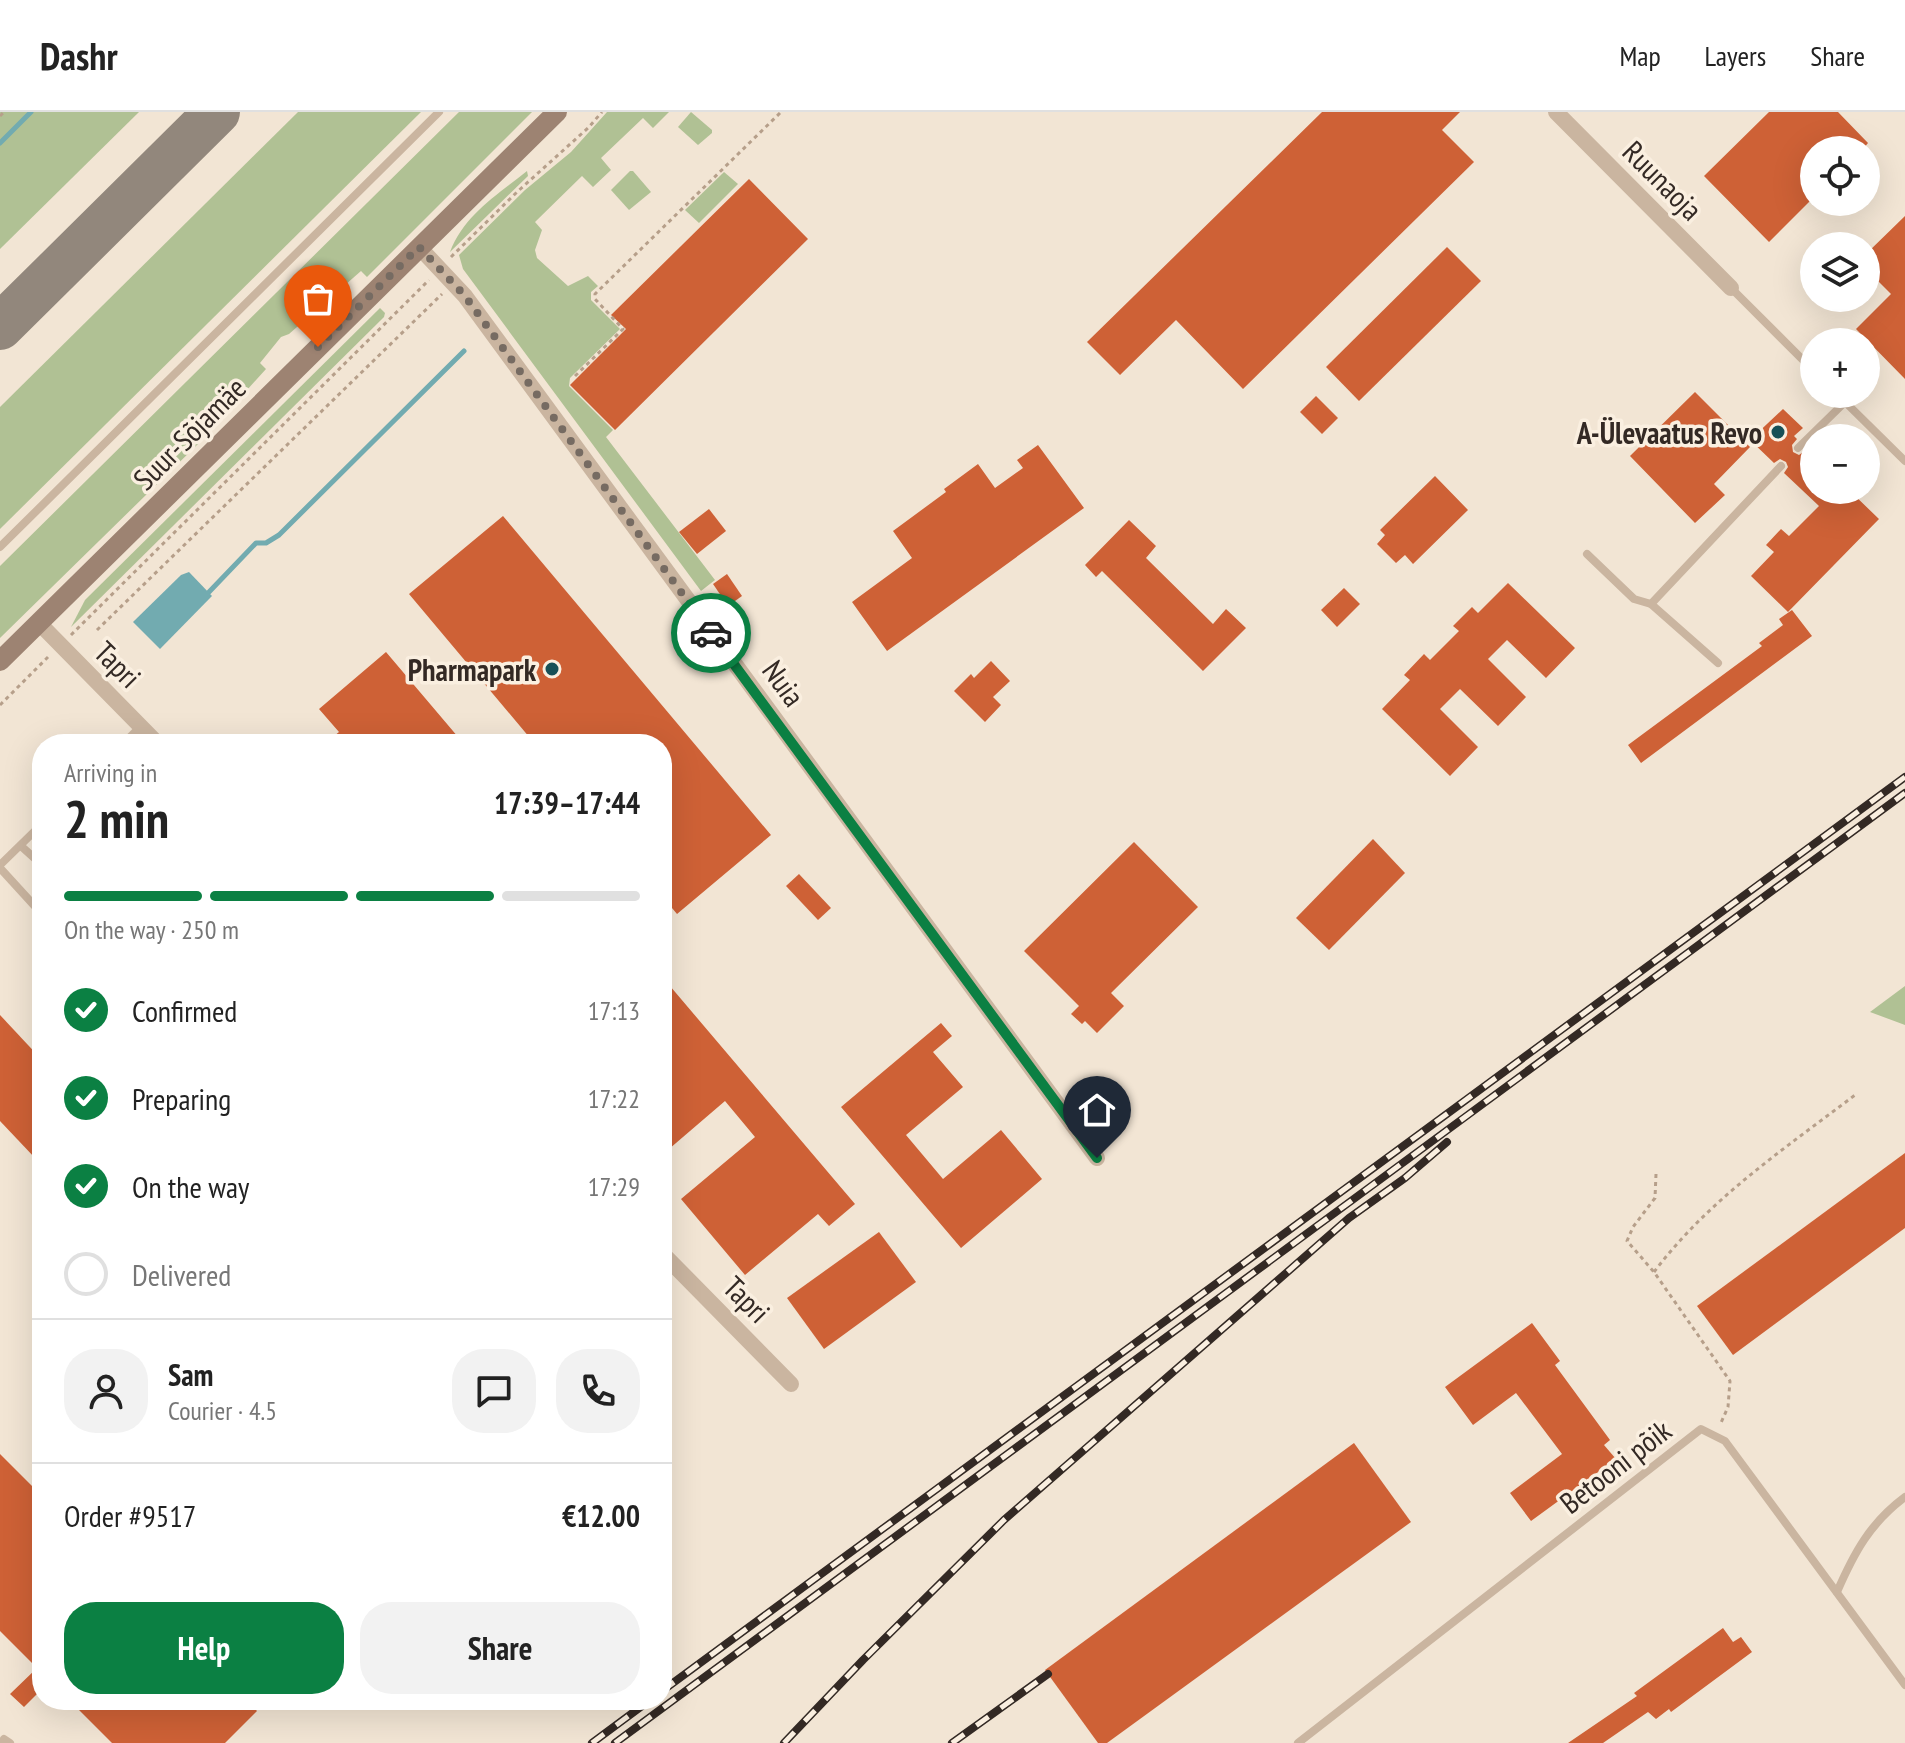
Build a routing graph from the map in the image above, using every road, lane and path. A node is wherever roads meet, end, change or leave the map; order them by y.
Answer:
1 (439, 112) edge
2 (557, 112) edge
3 (602, 112) edge
4 (1556, 112) edge
5 (779, 113) edge
6 (419, 247) junction
7 (440, 268) junction
8 (454, 283) junction
9 (1731, 288) joint
10 (1800, 357) edge
11 (575, 376) dead end
12 (1839, 408) edge
13 (1851, 408) edge
14 (1798, 448) dead end
15 (1905, 461) edge
16 (1781, 466) dead end
17 (0, 547) edge
18 (1587, 554) dead end
19 (1651, 604) junction
20 (39, 623) junction
21 (97, 630) dead end
22 (61, 645) junction
23 (0, 661) edge
24 (1718, 663) dead end
25 (0, 705) edge
26 (141, 726) junction
27 (133, 734) edge
28 (149, 734) edge
29 (32, 834) edge
30 (21, 846) junction
31 (32, 856) edge
32 (0, 866) edge
33 (32, 903) edge
34 (1855, 1095) dead end
35 (1097, 1158) dead end
36 (1656, 1174) dead end
37 (672, 1263) edge
38 (1654, 1272) junction
39 (791, 1384) dead end
40 (1715, 1436) junction
41 (1905, 1497) edge
42 (1837, 1592) junction
43 (1905, 1685) edge
44 (1298, 1743) edge

1 - 17 lane
2 - 6 main road, Suur-Sõjamäe
3 - 7 path
4 - 9 street, Ruunaoja
5 - 11 path
6 - 7 street, Nuia
6 - 20 main road, Suur-Sõjamäe
7 - 8 street, Nuia
7 - 22 path
8 - 21 path
8 - 35 street, Nuia
9 - 10 lane
12 - 14 lane
13 - 15 lane
16 - 19 lane
18 - 19 lane
19 - 24 lane
20 - 22 street, Tapri
20 - 23 main road, Suur-Sõjamäe
22 - 25 path
22 - 26 street, Tapri
26 - 27 lane
26 - 28 street, Tapri
29 - 30 lane
30 - 31 lane
30 - 32 lane
32 - 33 lane
34 - 38 path
36 - 38 path
37 - 39 street, Tapri
38 - 40 path
40 - 42 lane, Betooni põik
40 - 44 lane, Betooni põik
41 - 42 lane
42 - 43 lane, Betooni põik

